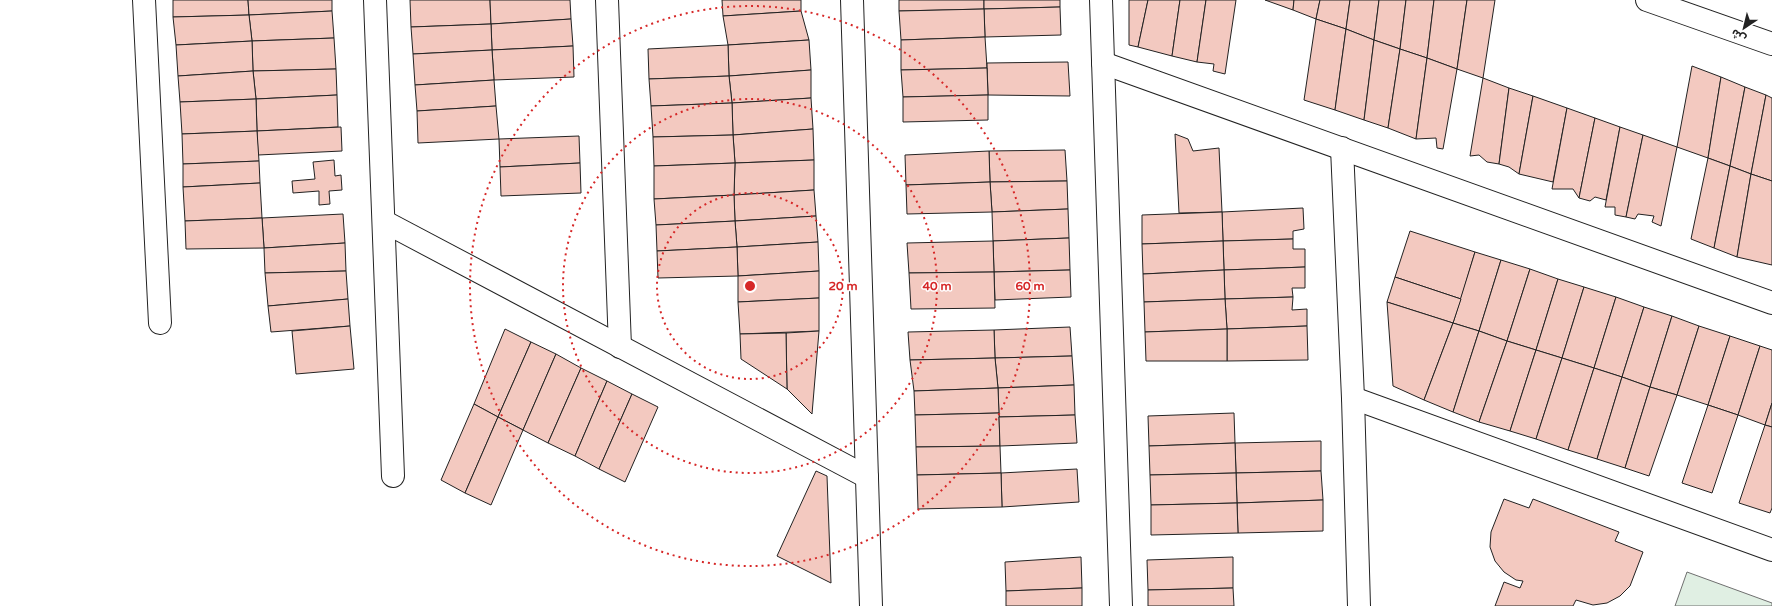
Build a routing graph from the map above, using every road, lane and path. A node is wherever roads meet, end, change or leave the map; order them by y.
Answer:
1 (144, 0) edge
2 (376, 0) edge
3 (607, 0) edge
4 (852, 0) edge
5 (1101, 0) edge
6 (1647, 0) edge
7 (1772, 44) edge
8 (1103, 63) junction
9 (1342, 148) junction
10 (384, 222) junction
11 (1772, 303) edge
12 (160, 323) dead end
13 (620, 347) junction
14 (1353, 398) junction
15 (393, 476) dead end
16 (867, 477) junction
17 (1772, 550) edge
18 (871, 606) edge
19 (1120, 606) edge
20 (1359, 606) edge

1 - 12 street
2 - 10 street
3 - 13 street
4 - 16 street
5 - 8 street
6 - 7 street
8 - 9 street
8 - 19 street
9 - 11 street
9 - 14 street
10 - 13 street
10 - 15 street
13 - 16 street
14 - 17 street
14 - 20 street
16 - 18 street

